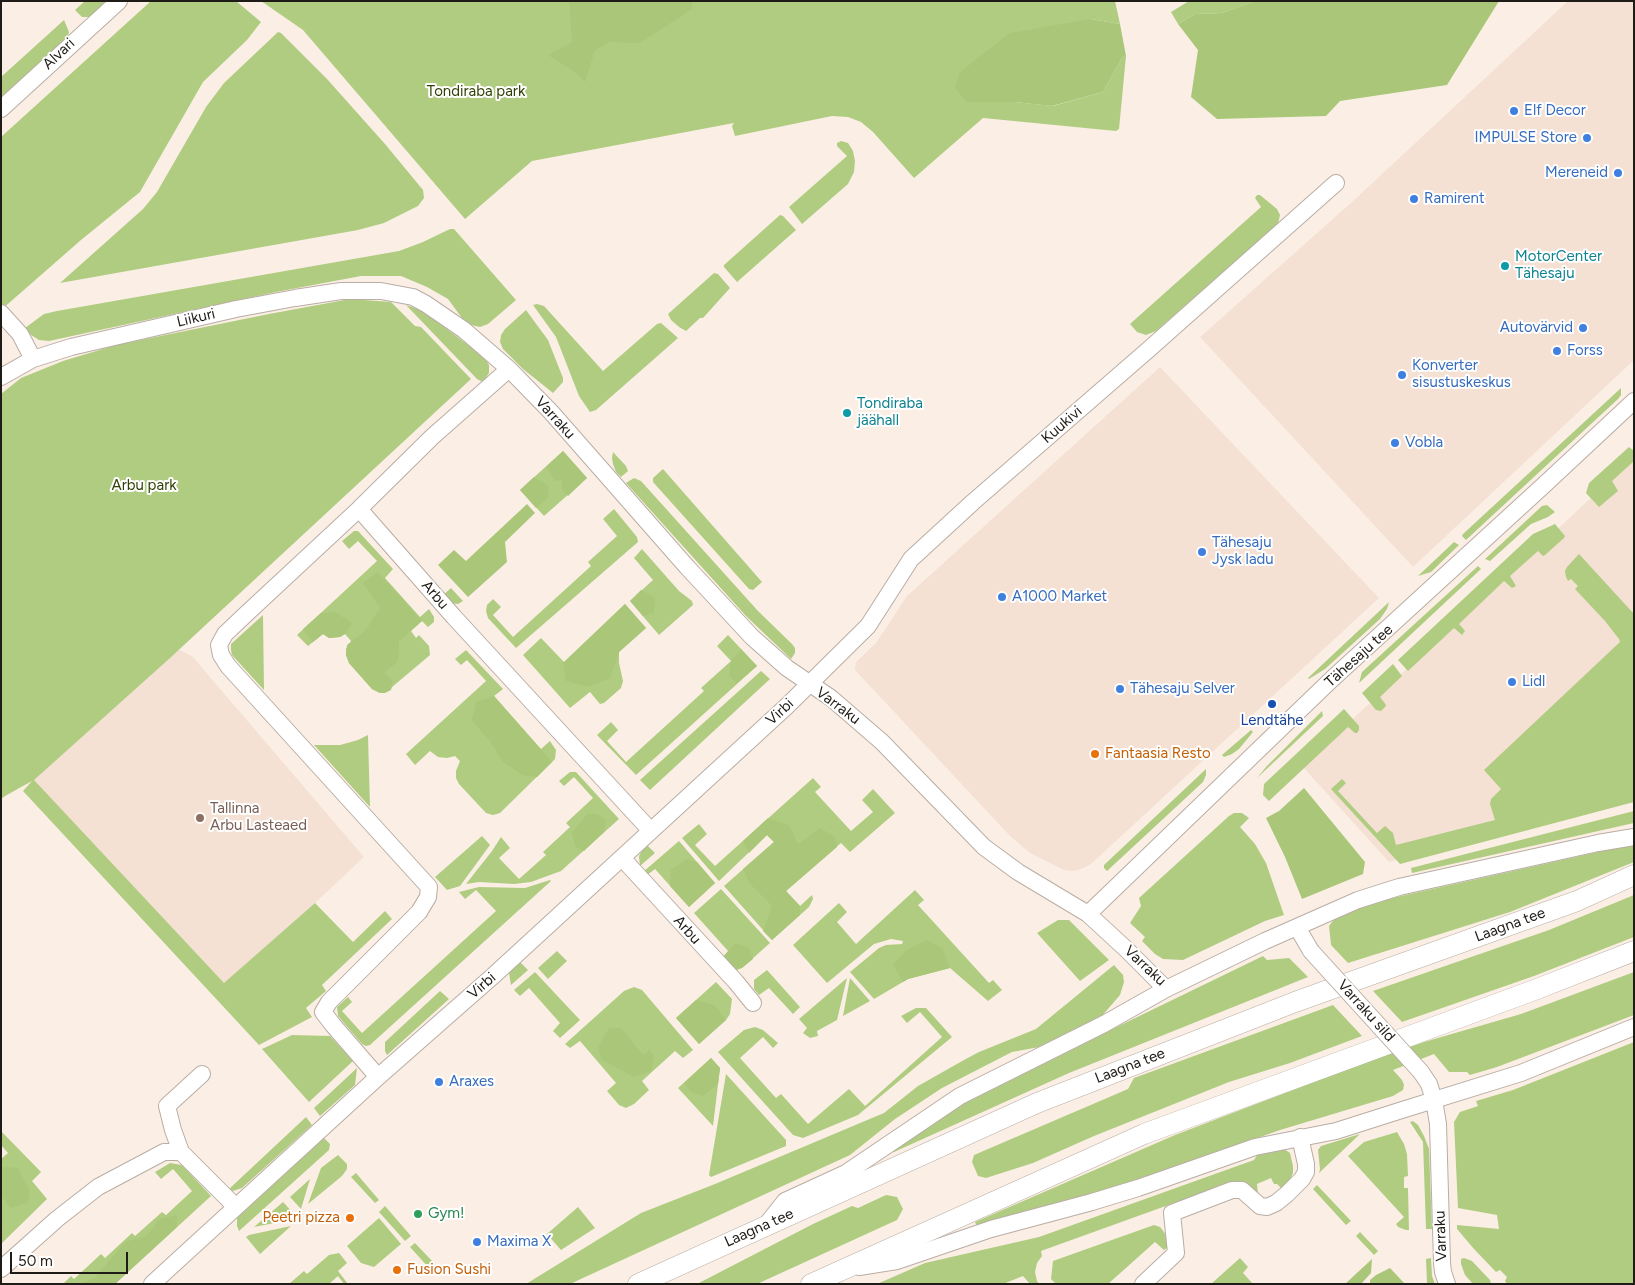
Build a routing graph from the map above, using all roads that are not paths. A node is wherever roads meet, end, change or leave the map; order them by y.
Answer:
1 (118, 1) edge
2 (1, 109) edge
3 (1336, 183) dead end
4 (398, 293) joint
5 (1, 314) edge
6 (33, 359) junction
7 (509, 369) junction
8 (1, 377) edge
9 (1634, 401) edge
10 (359, 509) junction
11 (809, 684) junction
12 (651, 831) junction
13 (1634, 837) edge
14 (622, 858) junction
15 (1634, 875) edge
16 (1088, 914) junction
17 (1297, 927) junction
18 (1634, 951) edge
19 (1166, 989) junction
20 (753, 1003) dead end
21 (1634, 1028) edge
22 (1421, 1072) joint
23 (202, 1074) dead end
24 (378, 1078) junction
25 (1434, 1100) junction
26 (1300, 1137) junction
27 (181, 1152) junction
28 (236, 1207) junction
29 (766, 1225) junction
30 (1, 1269) edge
31 (840, 1270) junction
32 (152, 1284) edge
33 (638, 1284) edge
34 (811, 1284) edge
35 (1143, 1284) edge
36 (1447, 1284) edge

1 - 2 street, Alvari
3 - 11 street, Kuukivi
4 - 6 street, Liikuri
4 - 7 street, Varraku
5 - 6 street
6 - 8 street, Liikuri
7 - 10 street
7 - 11 street, Varraku
9 - 16 street, Tähesaju tee
10 - 12 street, Arbu
10 - 24 street
11 - 12 street, Virbi
11 - 16 street, Varraku
12 - 14 street, Virbi
13 - 17 street, Varraku
14 - 20 street, Arbu
14 - 24 street, Virbi
15 - 29 main road, Laagna tee
16 - 19 street, Varraku
17 - 19 street, Varraku
17 - 22 street, Varraku sild, bridge
18 - 31 main road
19 - 29 street
21 - 25 street
22 - 25 street, Varraku
23 - 27 street
24 - 28 street, Virbi
25 - 26 street
25 - 36 street, Varraku
26 - 31 street
26 - 35 street
27 - 28 street
27 - 30 street
28 - 32 street, Virbi
29 - 33 main road, Laagna tee
31 - 34 main road

